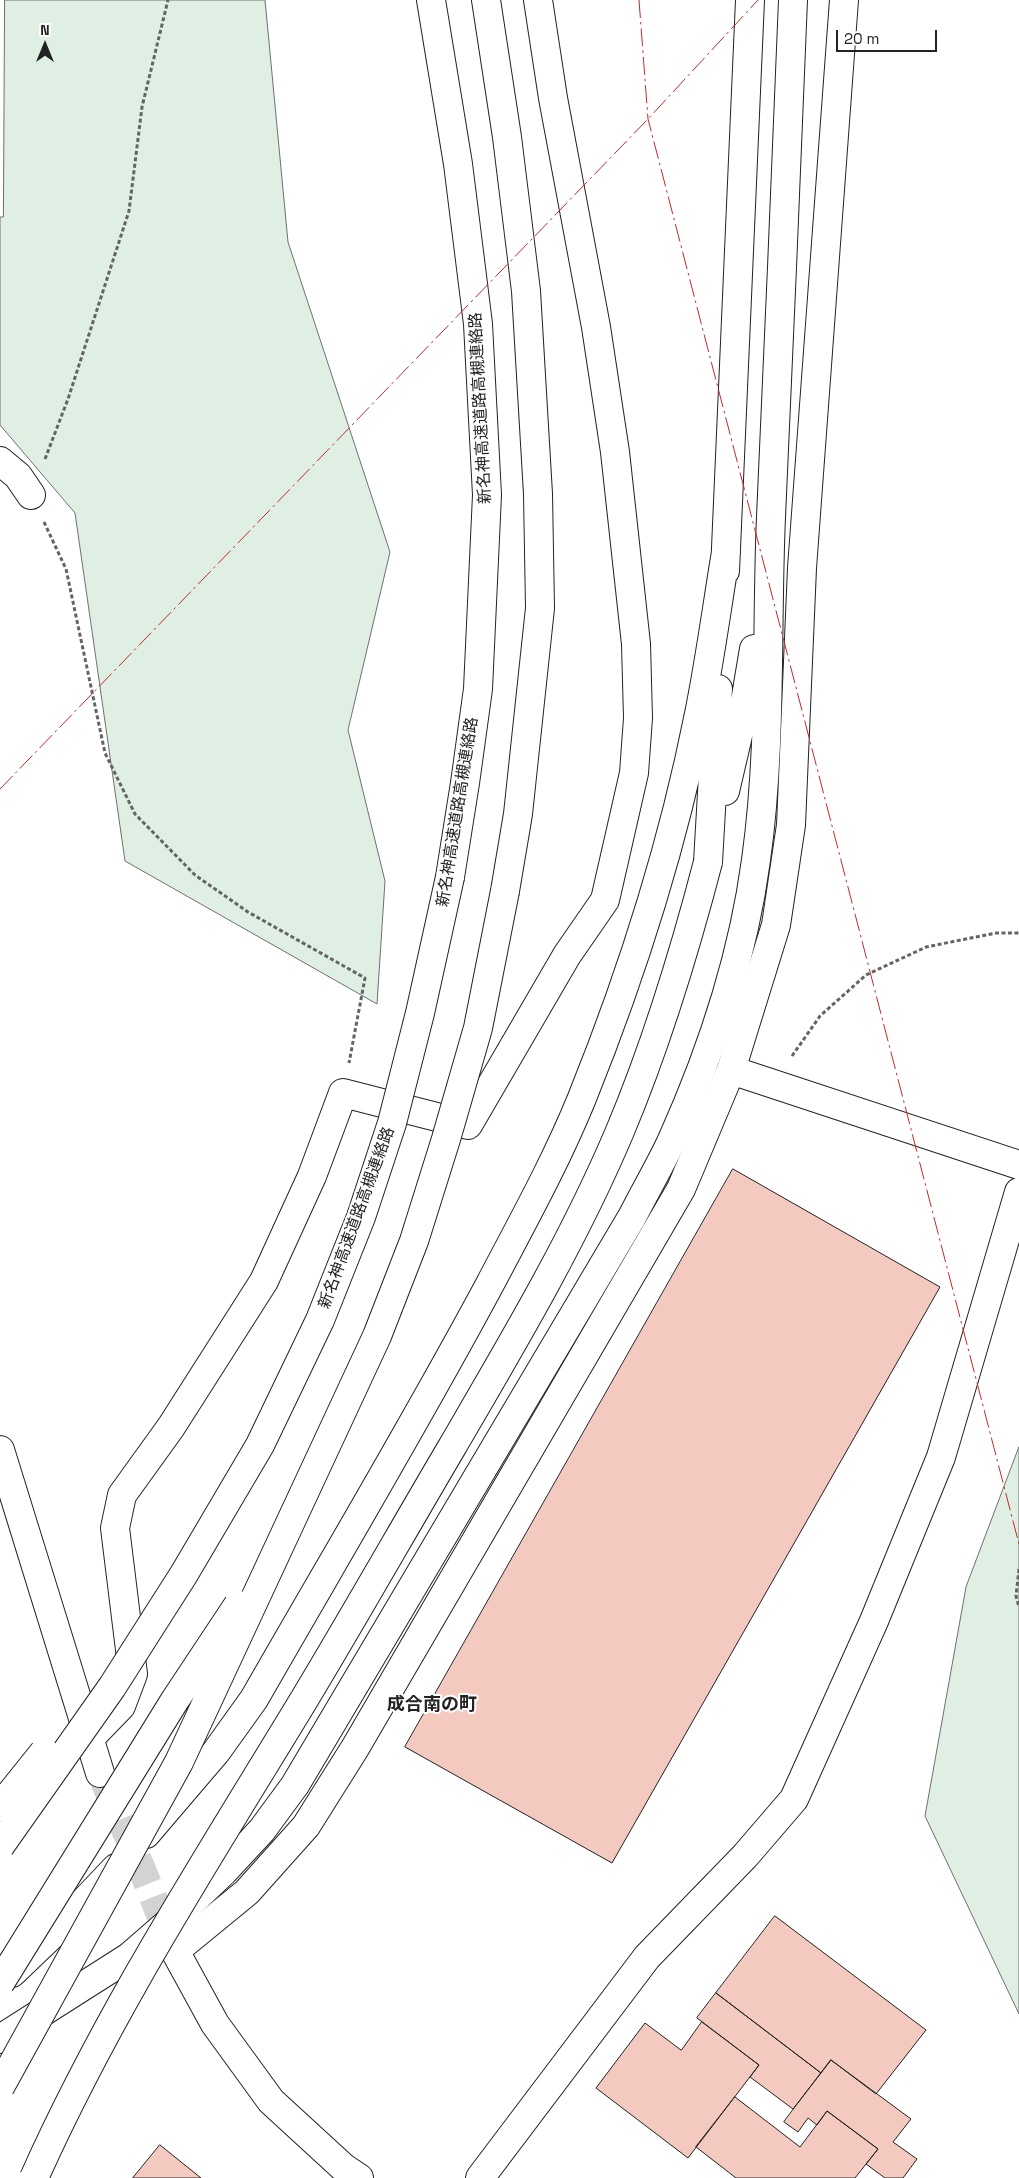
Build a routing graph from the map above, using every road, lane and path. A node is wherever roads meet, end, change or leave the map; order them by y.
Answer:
1 (168, 0) edge
2 (431, 0) edge
3 (486, 0) edge
4 (538, 0) edge
5 (750, 0) edge
6 (793, 0) edge
7 (844, 0) edge
8 (0, 461) edge
9 (31, 495) junction
10 (726, 552) junction
11 (770, 554) junction
12 (708, 862) junction
13 (1019, 933) edge
14 (731, 1070) junction
15 (773, 1084) junction
16 (343, 1093) junction
17 (1019, 1165) edge
18 (1019, 1192) edge
19 (0, 1450) edge
20 (291, 1525) junction
21 (1019, 1569) edge
22 (184, 1574) junction
23 (1019, 1607) edge
24 (90, 1738) junction
25 (100, 1773) tunnel mouth
26 (0, 1807) edge
27 (0, 1846) edge
28 (0, 1983) edge
29 (0, 2039) edge
30 (0, 2087) edge
31 (34, 2178) edge
32 (359, 2178) edge
33 (480, 2178) edge

1 - 9 path
2 - 22 main road, 新名神高速道路高槻連絡路, bridge
3 - 20 main road, bridge
4 - 16 main road
5 - 10 main road
6 - 11 main road
7 - 14 main road
8 - 9 main road
9 - 16 path
10 - 12 main road
10 - 28 main road
11 - 12 main road
11 - 29 main road
12 - 31 main road, bridge
13 - 15 path
14 - 15 main road
14 - 32 main road
15 - 17 main road
16 - 24 main road
18 - 33 main road
19 - 24 main road
20 - 28 main road, bridge
20 - 30 main road, bridge
21 - 23 path
22 - 26 main road, bridge
22 - 27 main road, bridge
24 - 25 main road

